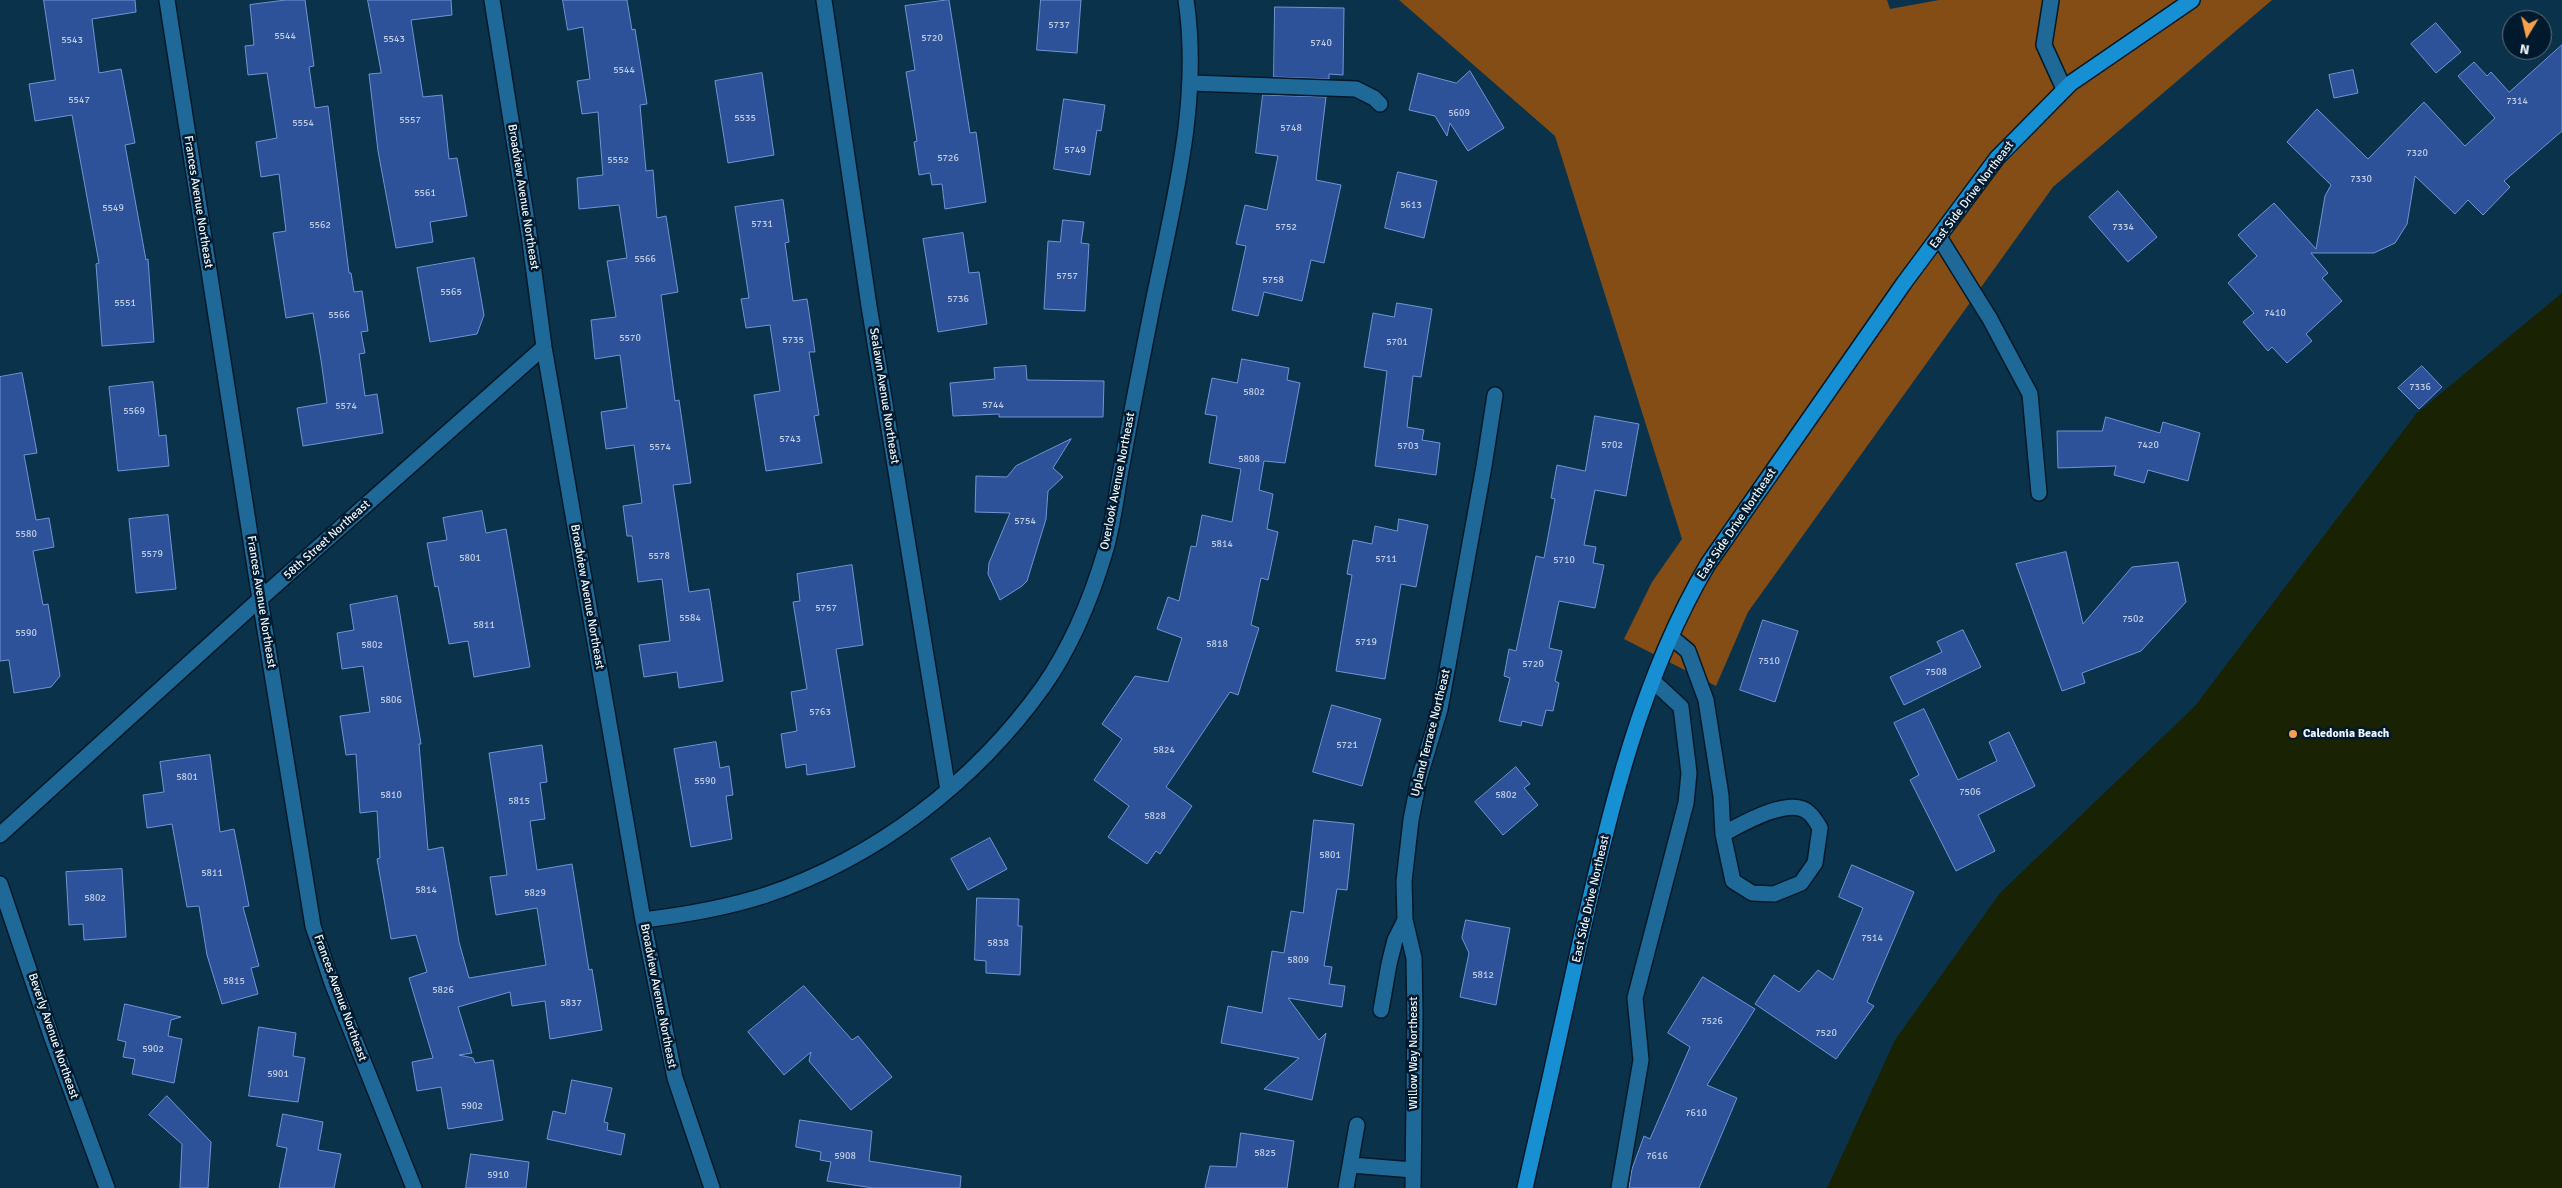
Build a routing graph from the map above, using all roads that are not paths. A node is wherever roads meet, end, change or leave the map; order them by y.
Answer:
1 (167, 0) edge
2 (492, 0) edge
3 (824, 0) edge
4 (1186, 0) edge
5 (2052, 0) edge
6 (2192, 0) edge
7 (1190, 82) junction
8 (2064, 89) junction
9 (1380, 104) dead end
10 (1939, 237) junction
11 (544, 348) junction
12 (1495, 396) dead end
13 (2039, 493) dead end
14 (260, 599) junction
15 (1671, 637) junction
16 (1654, 682) junction
17 (948, 790) junction
18 (0, 834) edge
19 (1723, 834) junction
20 (0, 884) edge
21 (643, 920) junction
22 (1405, 920) junction
23 (1381, 1010) dead end
24 (1357, 1125) dead end
25 (1351, 1165) junction
26 (1413, 1170) junction
27 (107, 1188) edge
28 (414, 1188) edge
29 (712, 1188) edge
30 (1346, 1188) edge
31 (1413, 1188) edge
32 (1525, 1188) edge
33 (1619, 1188) edge

1 - 14 street, Frances Avenue Northeast
2 - 11 street, Broadview Avenue Northeast
3 - 17 street, Sealawn Avenue Northeast
4 - 7 street, Overlook Avenue Northeast
5 - 8 street
6 - 8 main road, East Side Drive Northeast
7 - 9 street
7 - 17 street, Overlook Avenue Northeast
8 - 10 main road, East Side Drive Northeast
10 - 13 street
10 - 15 main road, East Side Drive Northeast
11 - 14 street, 58th Street Northeast
11 - 21 street, Broadview Avenue Northeast
12 - 22 street, Upland Terrace Northeast
14 - 18 street, 58th Street Northeast
14 - 28 street, Frances Avenue Northeast
15 - 16 main road, East Side Drive Northeast
15 - 19 street
16 - 32 main road, East Side Drive Northeast
16 - 33 street
17 - 21 street, Overlook Avenue Northeast
19 - 19 street
20 - 27 street, Beverly Avenue Northeast
21 - 29 street, Broadview Avenue Northeast
22 - 23 street, Upland Terrace Northeast
22 - 26 street, Willow Way Northeast
24 - 25 street
25 - 26 street
25 - 30 street
26 - 31 street, Willow Way Northeast

